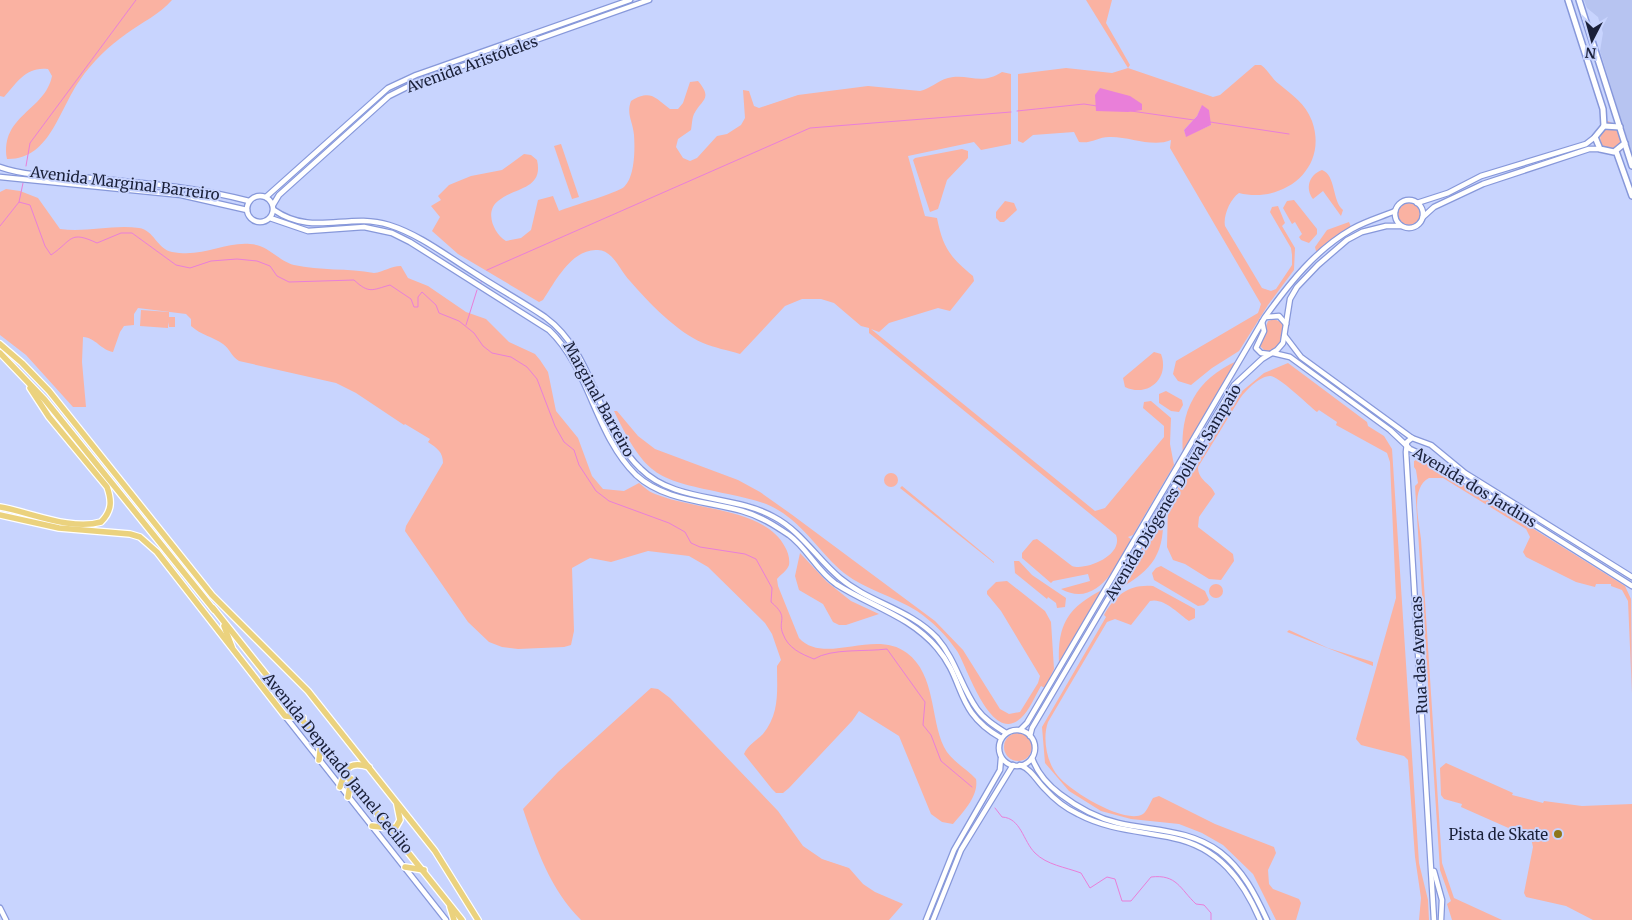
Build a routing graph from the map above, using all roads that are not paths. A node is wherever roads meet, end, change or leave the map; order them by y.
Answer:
1 (630, 0) edge
2 (649, 0) edge
3 (1568, 0) edge
4 (1578, 0) edge
5 (1604, 126) junction
6 (1620, 127) junction
7 (1595, 137) junction
8 (1625, 143) junction
9 (1600, 149) junction
10 (1616, 151) junction
11 (1632, 166) edge
12 (0, 167) edge
13 (0, 177) edge
14 (1632, 196) edge
15 (266, 197) junction
16 (249, 201) junction
17 (1417, 203) junction
18 (273, 208) junction
19 (246, 210) junction
20 (1395, 210) junction
21 (1423, 217) junction
22 (270, 218) junction
23 (1401, 226) junction
24 (1264, 320) junction
25 (1286, 324) junction
26 (1285, 336) junction
27 (0, 344) edge
28 (0, 353) edge
29 (1270, 354) junction
30 (19, 372) junction
31 (1412, 438) junction
32 (1407, 445) junction
33 (1431, 445) junction
34 (1415, 451) junction
35 (1427, 457) junction
36 (1408, 464) junction
37 (0, 507) edge
38 (0, 515) edge
39 (1632, 578) edge
40 (1632, 586) edge
41 (212, 608) junction
42 (233, 652) junction
43 (285, 716) junction
44 (303, 718) junction
45 (1020, 730) junction
46 (1006, 733) junction
47 (1030, 736) junction
48 (1001, 738) junction
49 (321, 742) junction
50 (1001, 758) junction
51 (1032, 758) junction
52 (319, 760) junction
53 (1013, 766) junction
54 (1020, 766) junction
55 (369, 767) junction
56 (345, 772) junction
57 (350, 779) junction
58 (340, 788) junction
59 (348, 797) junction
60 (397, 803) junction
61 (372, 826) junction
62 (390, 828) junction
63 (1430, 847) junction
64 (405, 867) junction
65 (424, 870) junction
66 (1442, 900) junction
67 (1433, 902) junction
68 (450, 906) junction
69 (0, 908) edge
70 (6, 920) edge
71 (446, 920) edge
72 (454, 920) edge
73 (462, 920) edge
74 (478, 920) edge
75 (926, 920) edge
76 (933, 920) edge
77 (1260, 920) edge
78 (1267, 920) edge
79 (1434, 920) edge
80 (1441, 920) edge

1 - 15 street, Avenida Aristóteles
2 - 18 street, Avenida Aristóteles
3 - 5 main road
4 - 6 main road
5 - 6 main road
5 - 7 main road
6 - 8 main road
7 - 9 main road
7 - 17 street
8 - 10 main road
8 - 11 main road
9 - 10 main road
9 - 21 street
10 - 14 main road
12 - 16 street, Avenida Marginal Barreiro
13 - 19 street, Avenida Marginal Barreiro
15 - 16 street
15 - 18 street
16 - 19 street
17 - 20 street
17 - 21 street
18 - 22 street
18 - 46 street, Marginal Barreiro
19 - 22 street
20 - 23 street
20 - 24 street, Avenida Diógenes Dolival Sampaio
21 - 23 street
22 - 48 street, Marginal Barreiro
23 - 25 street
24 - 25 street
24 - 29 street
24 - 45 street, Avenida Diógenes Dolival Sampaio
25 - 26 street
26 - 29 street, Avenida Diógenes Dolival Sampaio
26 - 31 street, Avenida dos Jardins
27 - 55 highway, Avenida Deputado Jamel Cecilio
28 - 30 highway
29 - 32 street, Avenida dos Jardins
29 - 47 street, Avenida Diógenes Dolival Sampaio
30 - 37 highway
30 - 41 highway
31 - 32 street
31 - 33 street, Avenida dos Jardins
32 - 34 street, Avenida dos Jardins
32 - 36 street, Rua das Avencas
33 - 35 street
33 - 39 street, Avenida dos Jardins
34 - 35 street, Avenida dos Jardins
34 - 36 street
35 - 40 street, Avenida dos Jardins
36 - 63 street, Rua das Avencas
38 - 42 highway
41 - 42 highway
41 - 44 highway, Avenida Deputado Jamel Cecilio
42 - 43 highway
43 - 44 highway
43 - 52 street
44 - 49 highway, Avenida Deputado Jamel Cecilio
45 - 46 street
45 - 47 street
46 - 48 street
47 - 51 street
48 - 50 street
49 - 52 highway
49 - 56 highway, Avenida Deputado Jamel Cecilio
50 - 53 street
50 - 75 street
51 - 54 street
51 - 78 street
52 - 58 street
53 - 54 street
53 - 76 street
54 - 77 street
55 - 56 highway
55 - 60 highway, Avenida Deputado Jamel Cecilio
56 - 57 highway, Avenida Deputado Jamel Cecilio
56 - 58 highway
57 - 59 highway
57 - 62 highway, Avenida Deputado Jamel Cecilio
58 - 59 street
59 - 61 street
60 - 62 highway
60 - 74 highway, Avenida Deputado Jamel Cecilio
61 - 62 highway
61 - 64 street
62 - 65 highway, Avenida Deputado Jamel Cecilio
63 - 66 street
63 - 67 street
64 - 65 highway
64 - 71 street
65 - 68 highway, Avenida Deputado Jamel Cecilio
66 - 67 street
66 - 80 street
67 - 79 street
68 - 72 highway
68 - 73 highway, Avenida Deputado Jamel Cecilio
69 - 70 street

